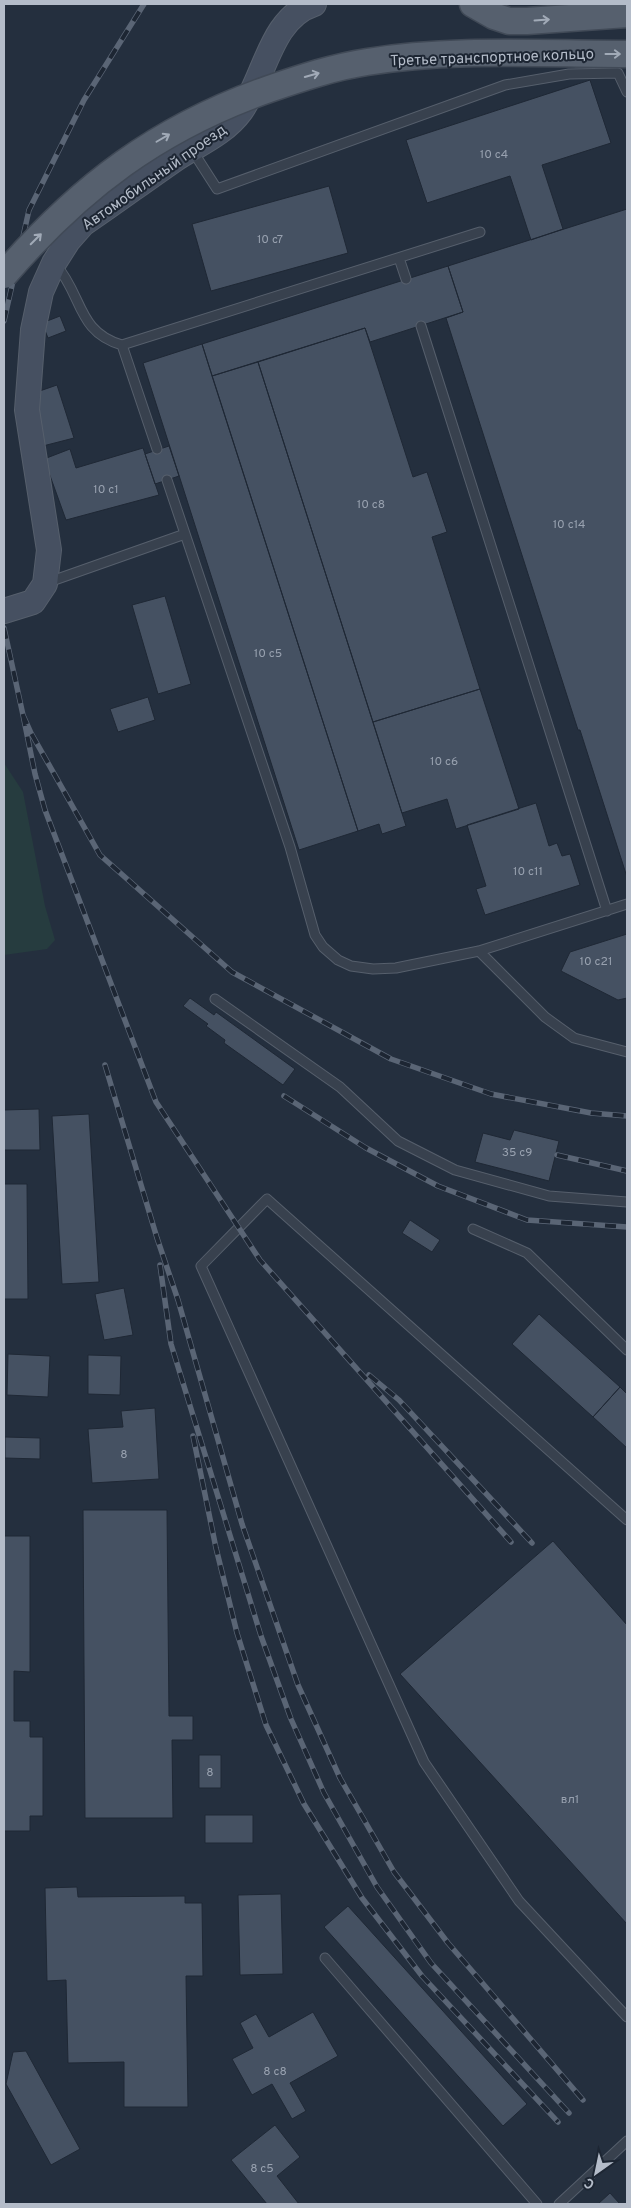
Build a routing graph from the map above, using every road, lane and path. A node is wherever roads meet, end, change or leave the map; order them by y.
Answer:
1 (314, 4) edge
2 (465, 4) edge
3 (483, 10) edge
4 (627, 14) edge
5 (627, 54) edge
6 (627, 92) edge
7 (191, 149) junction
8 (480, 232) dead end
9 (399, 258) junction
10 (54, 263) junction
11 (4, 275) edge
12 (406, 279) dead end
13 (421, 326) dead end
14 (122, 345) junction
15 (157, 449) dead end
16 (167, 480) dead end
17 (185, 534) junction
18 (45, 584) junction
19 (4, 611) edge
20 (627, 904) edge
21 (607, 911) junction
22 (479, 951) junction
23 (215, 998) dead end
24 (627, 1052) edge
25 (627, 1202) edge
26 (473, 1230) dead end
27 (627, 1350) edge
28 (627, 1520) edge
29 (325, 1958) dead end
30 (627, 2017) edge
31 (627, 2141) edge
32 (537, 2204) edge
33 (559, 2204) edge

1 - 7 street, Автомобильный проезд
2 - 3 street
3 -> 4 main road
11 -> 5 main road, Третье транспортное кольцо, bridge
6 - 7 lane
7 - 10 street, Автомобильный проезд
8 - 9 lane
9 - 12 lane
9 - 14 lane
10 - 14 lane
10 - 18 street, Автомобильный проезд
13 - 21 lane
14 - 15 lane
16 - 17 lane
17 - 18 lane
17 - 22 lane
18 - 19 street
20 - 21 lane
21 - 22 lane
22 - 24 lane
23 - 25 lane
26 - 27 lane
28 - 30 lane
29 - 32 lane
31 - 33 lane

